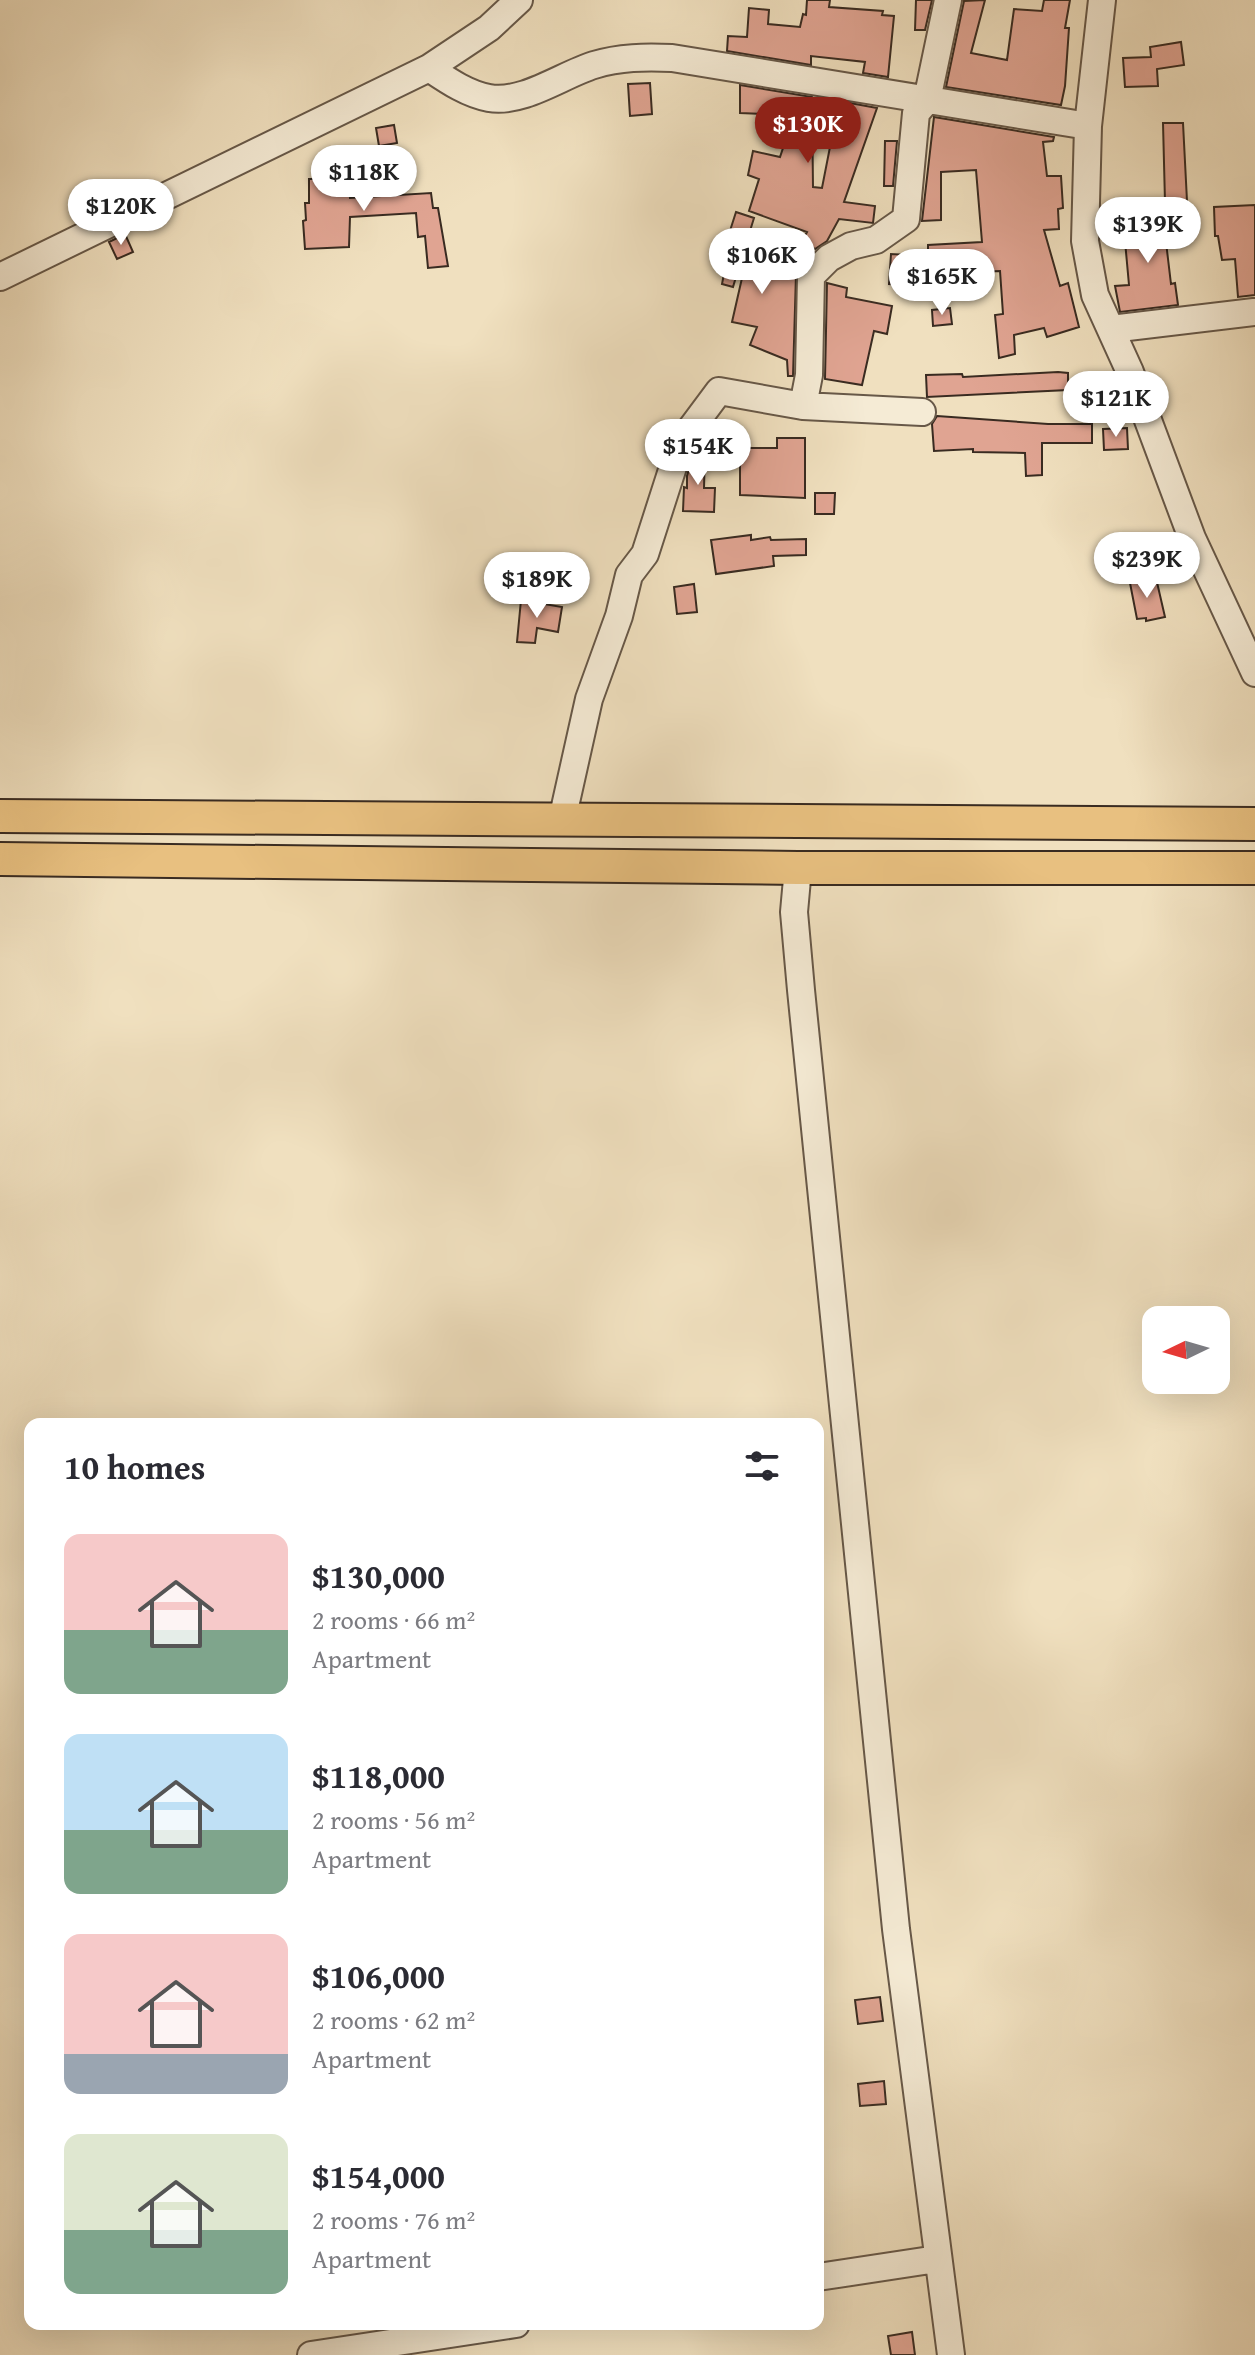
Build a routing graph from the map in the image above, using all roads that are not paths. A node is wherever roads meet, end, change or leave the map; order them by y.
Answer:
1 (519, 0) edge
2 (948, 0) edge
3 (1102, 0) edge
4 (429, 68) junction
5 (927, 100) junction
6 (1088, 126) junction
7 (0, 277) edge
8 (1254, 312) edge
9 (1111, 329) junction
10 (803, 406) junction
11 (922, 412) dead end
12 (1255, 673) edge
13 (0, 816) edge
14 (562, 820) junction
15 (901, 823) junction
16 (1255, 824) edge
17 (0, 859) edge
18 (897, 867) junction
19 (798, 868) junction
20 (1255, 868) edge
21 (937, 2259) junction
22 (824, 2276) edge
23 (487, 2330) edge
24 (394, 2349) edge
25 (311, 2355) edge
26 (951, 2355) edge

1 - 4 street
2 - 5 street
3 - 6 street
4 - 5 street
4 - 7 street
5 - 6 street
5 - 10 street
6 - 9 street
8 - 9 street
9 - 12 street
10 - 11 street
10 - 14 street
13 - 14 main road
14 - 15 main road
15 - 16 main road
15 - 18 main road
17 - 19 main road
18 - 19 main road
18 - 20 main road
19 - 21 street
21 - 22 street
21 - 26 street
23 - 24 street
24 - 25 street

